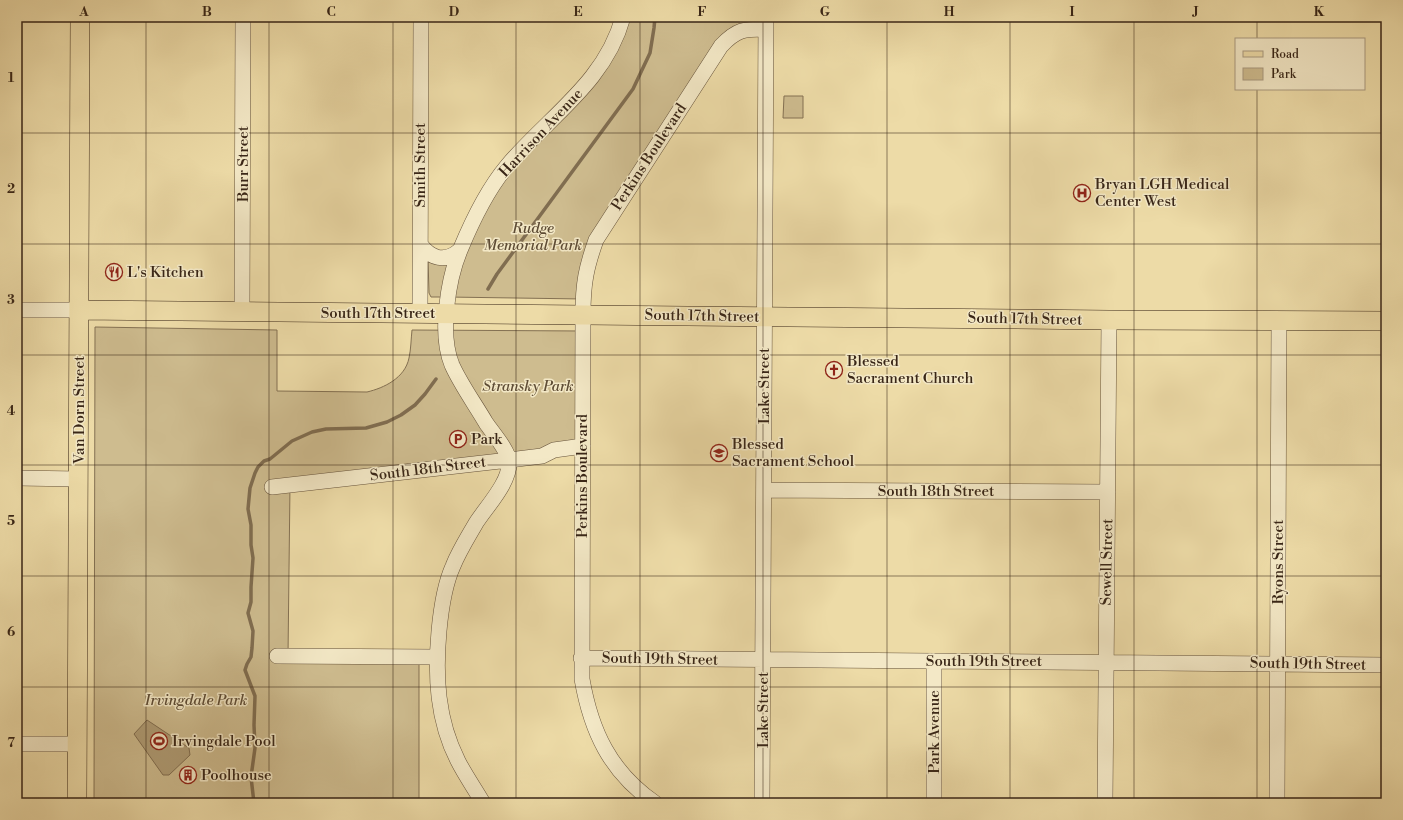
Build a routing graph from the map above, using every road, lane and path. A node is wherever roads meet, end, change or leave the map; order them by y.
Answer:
1 (80, 17) edge
2 (243, 17) edge
3 (421, 17) edge
4 (622, 17) edge
5 (766, 23) edge
6 (420, 244) junction
7 (460, 250) junction
8 (17, 310) edge
9 (79, 310) junction
10 (242, 312) junction
11 (420, 313) junction
12 (447, 313) junction
13 (583, 314) junction
14 (764, 316) junction
15 (1109, 320) junction
16 (1279, 320) junction
17 (1386, 321) edge
18 (583, 446) junction
19 (509, 460) junction
20 (17, 478) edge
21 (78, 479) junction
22 (272, 487) dead end
23 (764, 490) junction
24 (1108, 492) junction
25 (277, 656) dead end
26 (436, 658) junction
27 (581, 658) junction
28 (763, 659) junction
29 (934, 661) junction
30 (1106, 662) junction
31 (1278, 664) junction
32 (1386, 665) edge
33 (17, 744) edge
34 (78, 744) junction
35 (77, 803) edge
36 (483, 803) edge
37 (654, 803) edge
38 (762, 803) edge
39 (934, 803) edge
40 (1105, 803) edge
41 (1277, 803) edge

1 - 9 main road, Van Dorn Street
2 - 10 street, Burr Street
3 - 6 street, Smith Street
4 - 7 street, Harrison Avenue
5 - 13 street, Perkins Boulevard
5 - 14 street, Lake Street
6 - 7 street
6 - 11 street, Smith Street
7 - 12 street, Harrison Avenue
8 - 9 street, South 17th Street
9 - 10 main road, South 17th Street
9 - 21 main road, Van Dorn Street
10 - 11 main road, South 17th Street
11 - 12 main road, South 17th Street
12 - 13 main road, South 17th Street
12 - 19 street, Harrison Avenue
13 - 14 main road, South 17th Street
13 - 18 street, Perkins Boulevard
14 - 15 main road, South 17th Street
14 - 23 street, Lake Street
15 - 16 main road, South 17th Street
15 - 24 street, Sewell Street
16 - 17 main road, South 17th Street
16 - 31 street, Ryons Street
18 - 19 street, South 18th Street
18 - 27 street, Perkins Boulevard
19 - 22 street, South 18th Street
19 - 26 street
20 - 21 street
21 - 34 main road, Van Dorn Street
23 - 24 street, South 18th Street
23 - 28 street, Lake Street
24 - 30 street, Sewell Street
25 - 26 street
26 - 36 street
27 - 28 street, South 19th Street
27 - 37 street, Perkins Boulevard
28 - 29 street, South 19th Street
28 - 38 street, Lake Street
29 - 30 street, South 19th Street
29 - 39 street, Park Avenue
30 - 31 street, South 19th Street
30 - 40 street, Sewell Street
31 - 32 street, South 19th Street
31 - 41 street, Ryons Street
33 - 34 street
34 - 35 main road, Van Dorn Street

